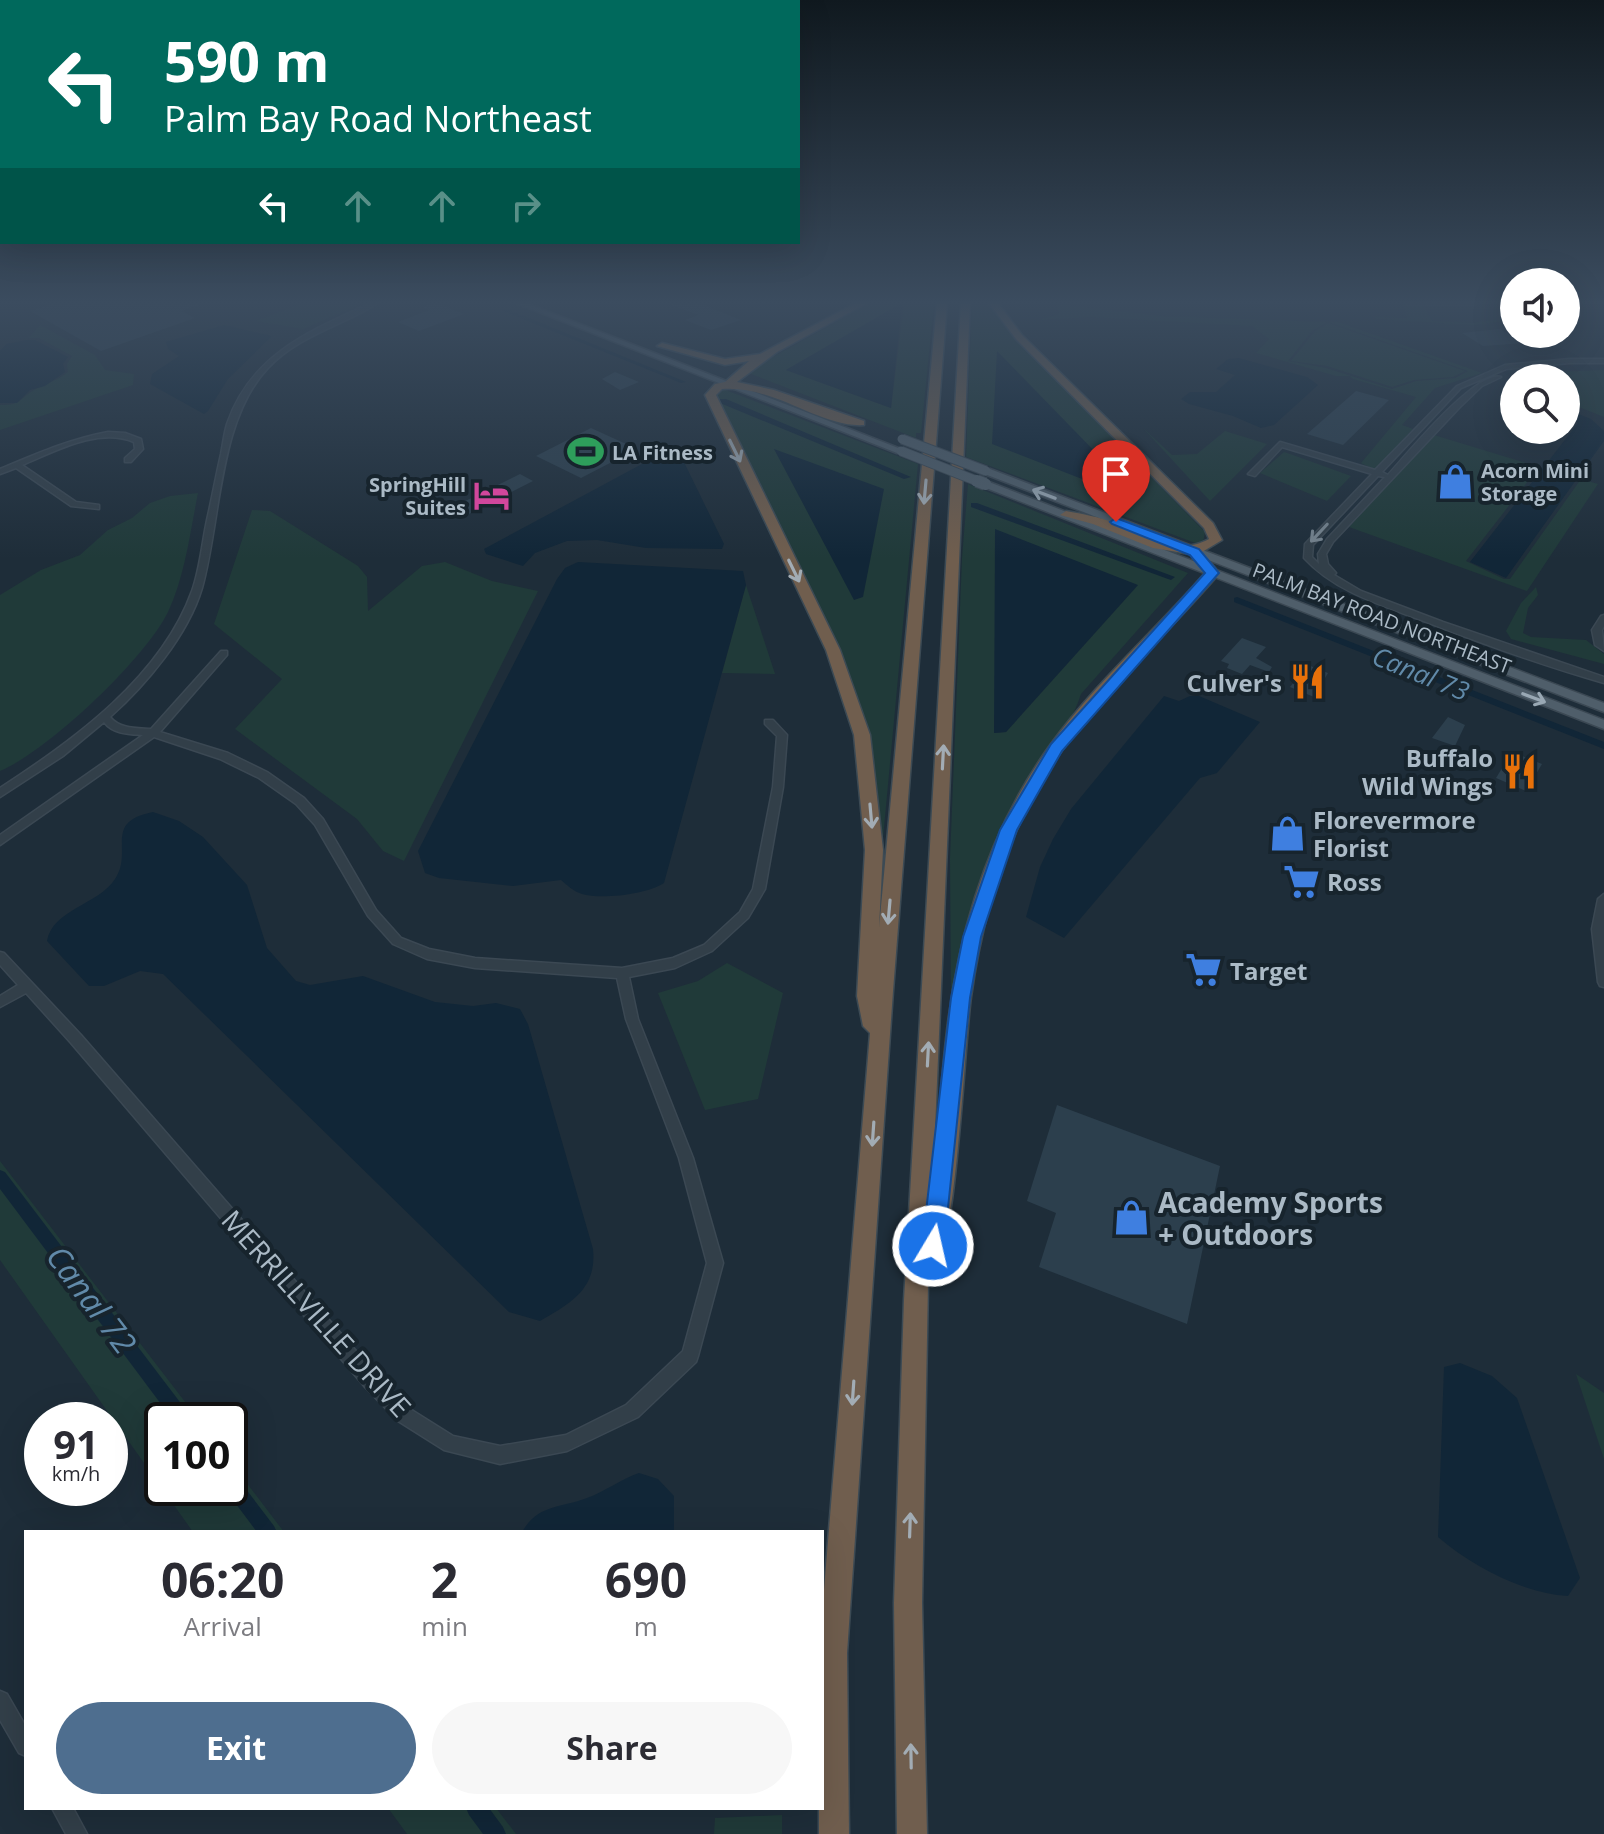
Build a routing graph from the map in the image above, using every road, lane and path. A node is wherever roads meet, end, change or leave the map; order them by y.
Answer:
1 (248, 389) edge
2 (717, 389) edge
3 (755, 389) edge
4 (758, 389) edge
5 (935, 389) edge
6 (961, 389) edge
7 (1071, 389) edge
8 (1458, 389) edge
9 (1476, 389) edge
10 (860, 423) joint
11 (901, 445) junction
12 (128, 460) dead end
13 (17, 465) junction
14 (0, 472) edge
15 (1252, 474) dead end
16 (1376, 475) junction
17 (986, 477) junction
18 (1388, 480) junction
19 (96, 507) dead end
20 (1066, 515) junction
21 (1195, 552) junction
22 (1212, 573) junction
23 (1604, 618) edge
24 (1602, 646) edge
25 (224, 653) dead end
26 (1604, 677) edge
27 (1604, 708) edge
28 (104, 716) junction
29 (769, 722) dead end
30 (1604, 725) edge
31 (153, 733) junction
32 (0, 793) edge
33 (0, 841) edge
34 (1604, 899) edge
35 (0, 957) edge
36 (622, 973) junction
37 (1604, 982) edge
38 (27, 986) junction
39 (0, 1002) edge
40 (879, 1056) junction
41 (916, 1300) junction
42 (0, 1701) edge
43 (24, 1743) edge
44 (63, 1810) edge
45 (77, 1834) edge
46 (834, 1834) edge
47 (912, 1834) edge

1 - 28 street
2 -> 40 highway
3 - 11 main road, PALM BAY ROAD NORTHEAST
4 - 10 highway
5 -> 40 highway
41 -> 6 highway
7 - 21 highway
8 - 16 street
9 - 18 street
10 - 11 main road, PALM BAY ROAD NORTHEAST
11 - 17 main road, PALM BAY ROAD NORTHEAST, bridge
12 - 13 street
13 - 14 street
13 - 19 street
15 - 16 street
16 - 18 street
16 -> 26 street
17 - 20 main road, PALM BAY ROAD NORTHEAST
21 -> 17 main road, PALM BAY ROAD NORTHEAST
18 - 26 street
20 - 21 highway
20 - 22 main road, PALM BAY ROAD NORTHEAST
21 - 22 highway
21 - 27 main road, PALM BAY ROAD NORTHEAST
22 -> 30 main road, PALM BAY ROAD NORTHEAST
22 - 41 highway
23 - 24 street
25 - 31 street
28 - 31 street
28 - 32 street
29 - 36 street
31 - 33 street
31 - 36 street
34 - 37 street
35 - 38 street, MERRILLVILLE DRIVE
36 - 38 street, MERRILLVILLE DRIVE
38 - 39 street
40 -> 46 highway
47 -> 41 highway
42 - 43 street
44 - 45 street

